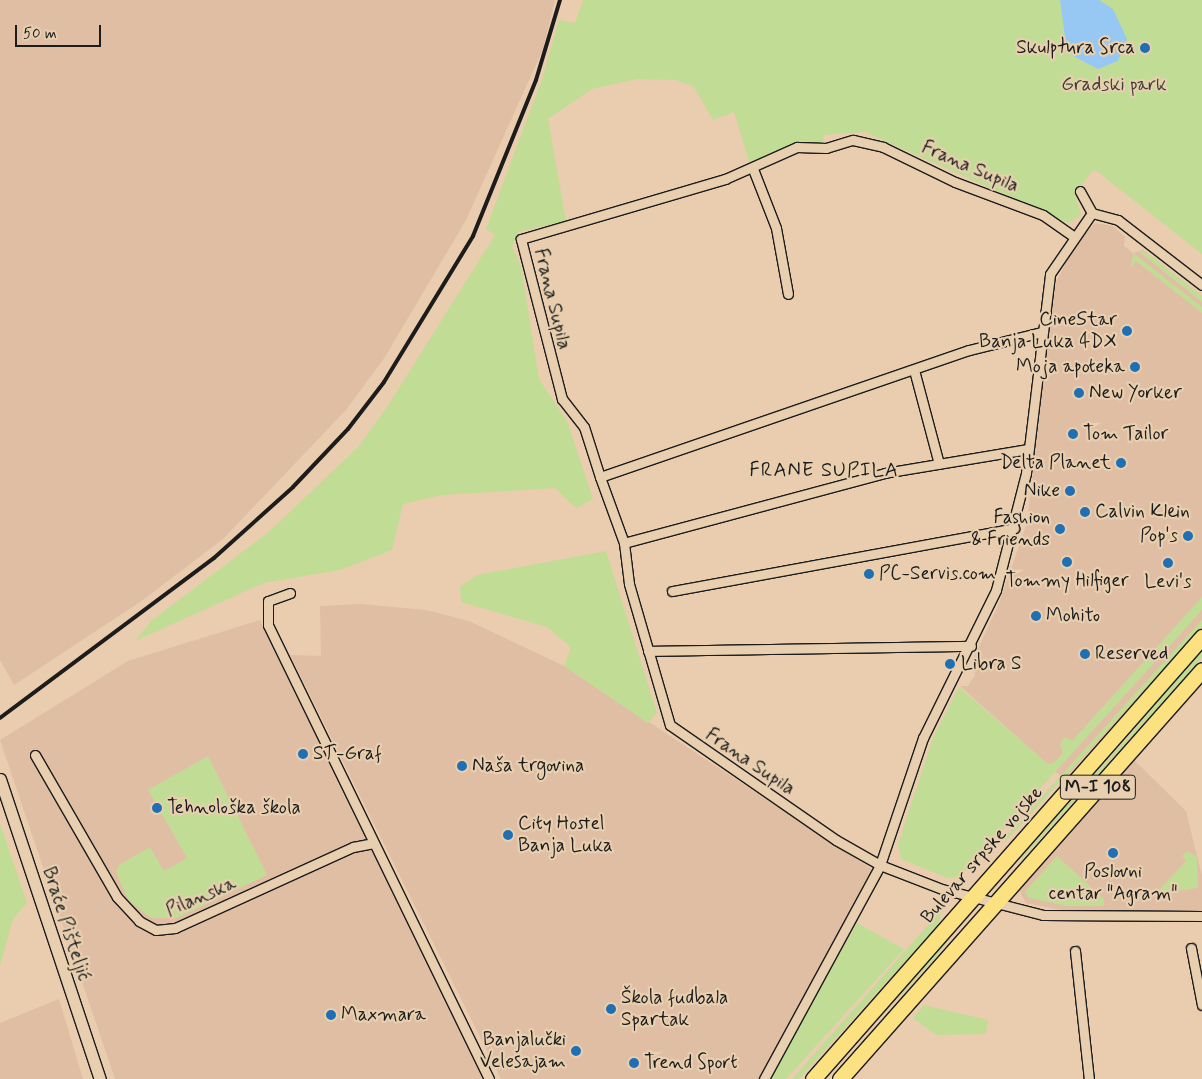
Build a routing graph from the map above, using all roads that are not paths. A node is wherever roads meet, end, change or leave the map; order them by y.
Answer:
1 (753, 169) junction
2 (1080, 191) dead end
3 (1092, 214) junction
4 (1074, 236) junction
5 (1202, 285) edge
6 (788, 294) dead end
7 (1041, 332) junction
8 (914, 370) junction
9 (1028, 449) junction
10 (938, 464) junction
11 (600, 477) junction
12 (1014, 528) junction
13 (624, 543) junction
14 (672, 591) dead end
15 (290, 593) dead end
16 (1202, 637) edge
17 (971, 646) junction
18 (648, 651) junction
19 (1202, 670) edge
20 (35, 755) dead end
21 (0, 779) edge
22 (374, 843) junction
23 (880, 865) junction
24 (971, 897) junction
25 (994, 903) junction
26 (1202, 916) edge
27 (1191, 948) dead end
28 (1076, 951) dead end
29 (1202, 1005) edge
30 (100, 1079) edge
31 (489, 1079) edge
32 (764, 1079) edge
33 (813, 1079) edge
34 (840, 1079) edge
35 (1089, 1079) edge

1 - 4 street, Frana Supila
1 - 6 street
1 - 11 street, Frana Supila
2 - 3 street
3 - 4 street
3 - 5 street
4 - 7 street
7 - 8 street
7 - 9 street
8 - 10 street
8 - 11 street
9 - 10 street
9 - 12 street
10 - 13 street
11 - 13 street, Frana Supila
12 - 14 street
12 - 17 street
13 - 18 street, Frana Supila
15 - 22 street
16 - 24 main road, Bulevar srpske vojske / M-I 108
17 - 18 street
17 - 23 street
18 - 23 street, Frana Supila
19 - 25 main road, M-I 108
20 - 22 street, Pilanska
21 - 30 street, Braće Pišteljić
22 - 31 street
23 - 24 street, Frana Supila
23 - 32 street
24 - 25 street, Frana Supila
24 - 33 main road, Bulevar srpske vojske / M-I 108
25 - 26 street, Frana Supila
25 - 34 main road, M-I 108
27 - 29 street
28 - 35 street

